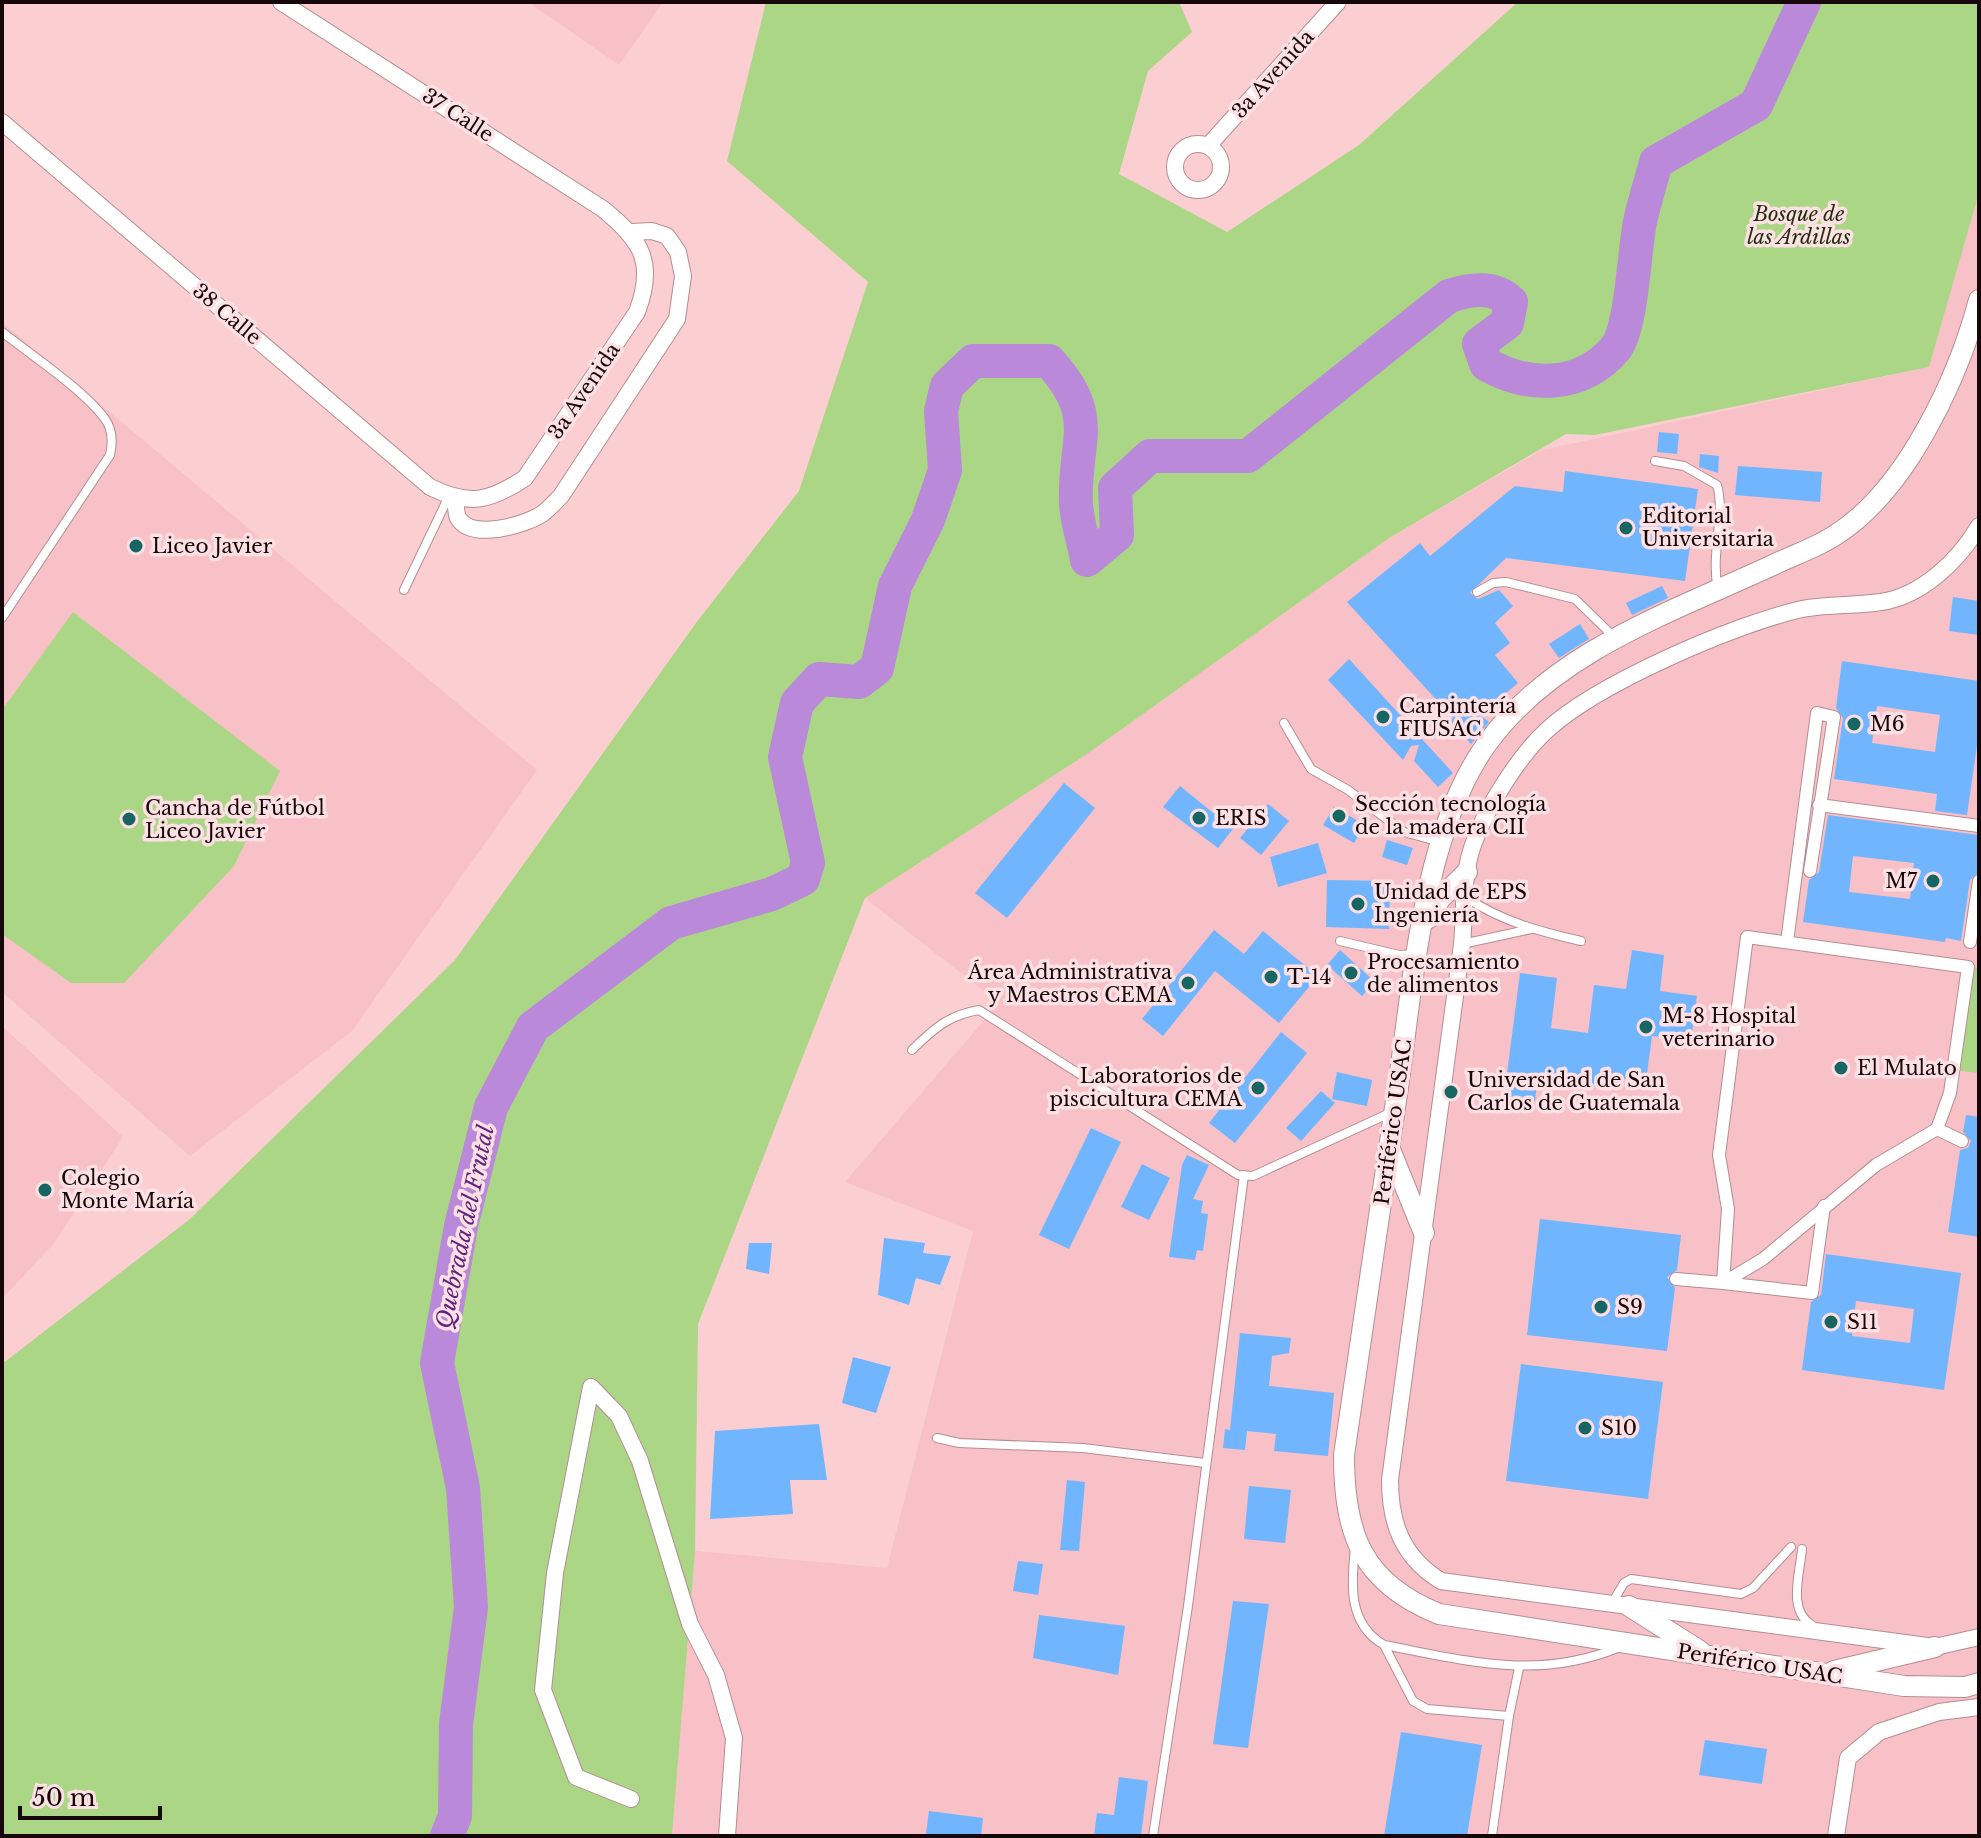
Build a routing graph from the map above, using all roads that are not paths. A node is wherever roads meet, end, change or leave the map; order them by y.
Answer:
1 (281, 2) edge
2 (1338, 2) edge
3 (2, 122) edge
4 (1208, 146) dead end
5 (631, 232) junction
6 (1978, 308) edge
7 (2, 332) edge
8 (1655, 461) dead end
9 (452, 498) junction
10 (1979, 526) edge
11 (404, 590) dead end
12 (1718, 591) junction
13 (1477, 592) dead end
14 (2, 618) edge
15 (1617, 640) junction
16 (1284, 723) dead end
17 (1819, 805) junction
18 (1979, 826) edge
19 (1441, 843) junction
20 (1810, 871) dead end
21 (1467, 872) junction
22 (1979, 881) edge
23 (1467, 898) junction
24 (1422, 929) junction
25 (1532, 929) junction
26 (1340, 941) dead end
27 (1581, 941) dead end
28 (1787, 942) junction
29 (1970, 942) dead end
30 (1462, 944) junction
31 (1418, 954) junction
32 (912, 1050) dead end
33 (1395, 1110) junction
34 (1937, 1129) junction
35 (1962, 1141) dead end
36 (1389, 1147) junction
37 (1244, 1175) junction
38 (1824, 1206) junction
39 (1424, 1233) junction
40 (1676, 1279) dead end
41 (1723, 1283) junction
42 (937, 1438) dead end
43 (1205, 1463) junction
44 (1356, 1543) junction
45 (1791, 1547) dead end
46 (1802, 1549) dead end
47 (1620, 1605) junction
48 (1823, 1632) junction
49 (1979, 1637) edge
50 (1628, 1643) junction
51 (1384, 1645) junction
52 (1935, 1647) junction
53 (1708, 1656) junction
54 (1519, 1668) junction
55 (1822, 1674) junction
56 (1979, 1683) edge
57 (1979, 1707) edge
58 (1509, 1716) junction
59 (631, 1799) dead end
60 (727, 1836) edge
61 (1153, 1836) edge
62 (1492, 1836) edge
63 (1836, 1836) edge

1 - 5 street, 37 Calle
2 - 4 street, 3a Avenida
3 - 9 street, 38 Calle
5 - 9 street, 3a Avenida
5 - 9 street
6 - 12 street, Periférico USAC
7 - 14 lane
8 - 12 lane
9 - 11 lane
10 - 21 street, Periférico USAC
12 - 15 street, Periférico USAC
13 - 15 lane
15 - 19 street, Periférico USAC
16 - 19 lane
17 - 18 street
17 - 20 street
17 - 28 street
19 - 24 street, Periférico USAC
21 - 23 street, Periférico USAC
21 - 24 street
22 - 29 street
23 - 25 lane
23 - 30 street, Periférico USAC
24 - 31 street, Periférico USAC
25 - 27 lane
25 - 30 lane
26 - 31 lane
28 - 34 street
28 - 41 street
30 - 39 street, Periférico USAC
31 - 33 street, Periférico USAC
32 - 37 lane
33 - 36 street, Periférico USAC
33 - 37 lane
34 - 35 street
34 - 38 street
36 - 39 street
36 - 44 street, Periférico USAC
37 - 43 lane
38 - 41 street
38 - 41 street
39 - 47 street, Periférico USAC
40 - 41 street
42 - 43 lane
43 - 61 lane
44 - 50 street, Periférico USAC
44 - 51 lane
45 - 47 lane
46 - 48 lane
47 - 48 street, Periférico USAC
47 - 53 street
48 - 52 street, Periférico USAC
49 - 52 street, Periférico USAC
50 - 53 street, Periférico USAC
50 - 54 lane
51 - 54 lane
51 - 58 lane
52 - 55 street
53 - 55 street, Periférico USAC
54 - 58 lane
55 - 56 street, Periférico USAC
57 - 63 street
58 - 62 lane
59 - 60 street

